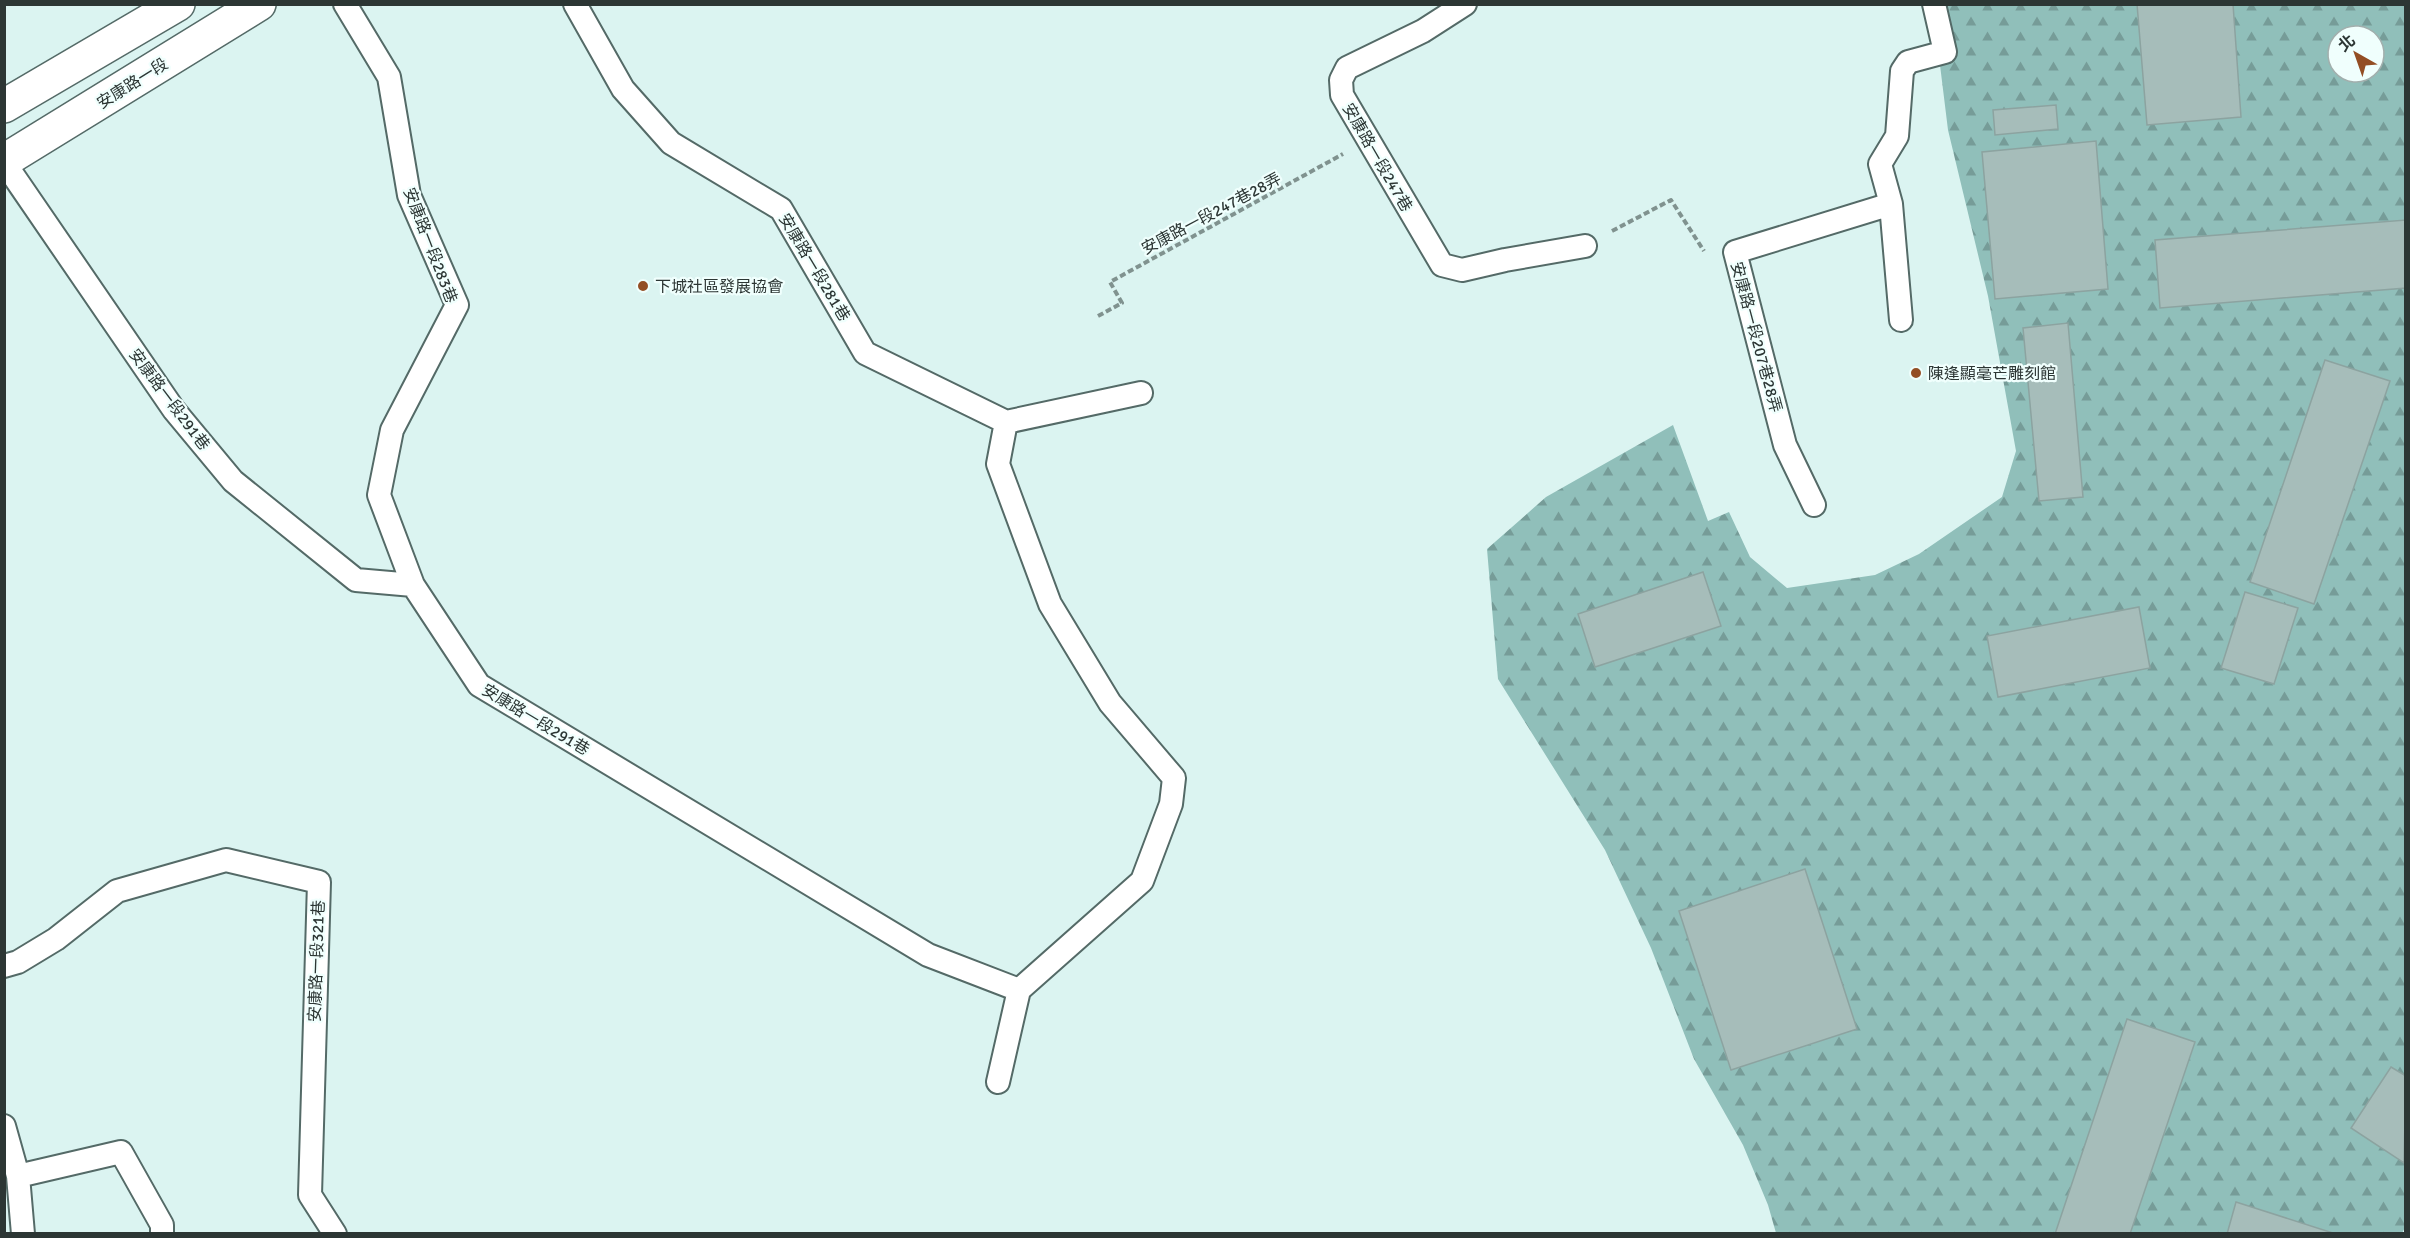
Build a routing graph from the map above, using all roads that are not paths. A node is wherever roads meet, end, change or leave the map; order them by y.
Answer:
1 (178, 4) edge
2 (259, 4) edge
3 (345, 4) edge
4 (575, 4) edge
5 (1465, 4) edge
6 (1934, 4) edge
7 (4, 106) edge
8 (4, 162) edge
9 (1890, 204) junction
10 (1585, 246) road end
11 (1901, 320) dead end
12 (1141, 393) dead end
13 (1006, 422) junction
14 (1814, 505) dead end
15 (412, 585) junction
16 (4, 966) edge
17 (1019, 990) junction
18 (998, 1082) dead end
19 (4, 1126) edge
20 (18, 1176) junction
21 (23, 1233) edge
22 (162, 1233) edge
23 (335, 1233) edge

1 - 7 main road
2 - 8 main road, 安康路一段
3 - 15 lane, 安康路一段283巷
4 - 13 lane, 安康路一段281巷
5 - 10 lane, 安康路一段247巷
6 - 9 lane
8 - 15 lane, 安康路一段291巷
9 - 11 lane
9 - 14 lane, 安康路一段207巷28弄
12 - 13 lane
13 - 17 lane
15 - 17 lane, 安康路一段291巷
16 - 23 lane, 安康路一段321巷
17 - 18 lane
19 - 20 lane
20 - 21 lane
20 - 22 lane

